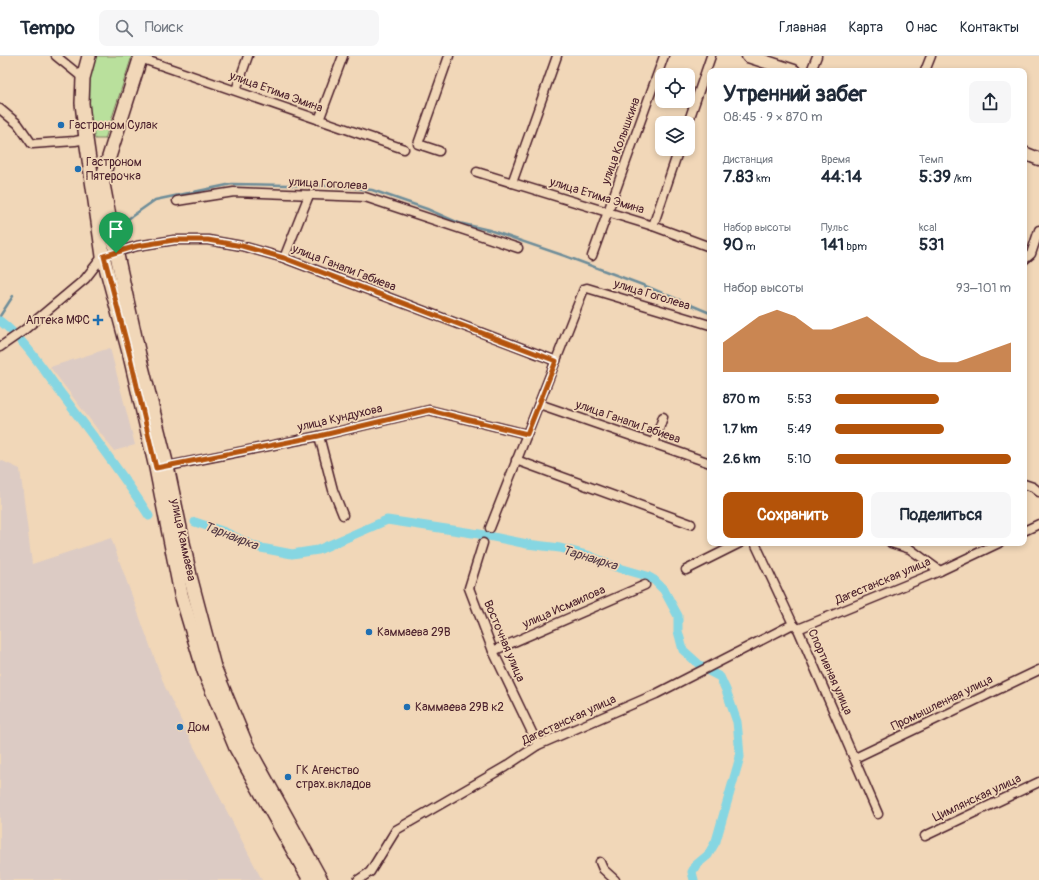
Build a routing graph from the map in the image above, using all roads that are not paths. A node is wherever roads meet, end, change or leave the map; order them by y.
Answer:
1 (56, 56) edge
2 (89, 56) edge
3 (248, 56) edge
4 (344, 56) edge
5 (449, 56) edge
6 (557, 56) edge
7 (664, 56) edge
8 (711, 56) edge
9 (748, 56) edge
10 (817, 56) edge
11 (931, 56) edge
12 (141, 57) edge
13 (785, 68) edge
14 (812, 68) edge
15 (926, 68) edge
16 (83, 78) junction
17 (236, 90) junction
18 (0, 109) edge
19 (690, 116) edge
20 (320, 120) junction
21 (86, 139) junction
22 (404, 149) dead end
23 (439, 151) dead end
24 (1027, 154) edge
25 (677, 156) edge
26 (1039, 159) edge
27 (477, 172) dead end
28 (97, 179) junction
29 (512, 183) junction
30 (309, 195) junction
31 (177, 201) dead end
32 (608, 212) junction
33 (653, 226) junction
34 (1039, 230) edge
35 (707, 246) edge
36 (518, 248) dead end
37 (110, 254) junction
38 (592, 256) dead end
39 (1027, 257) edge
40 (284, 258) junction
41 (707, 324) edge
42 (3, 345) edge
43 (556, 361) junction
44 (539, 404) junction
45 (663, 417) dead end
46 (527, 434) junction
47 (319, 436) junction
48 (654, 444) junction
49 (516, 460) junction
50 (707, 462) edge
51 (162, 467) junction
52 (1027, 485) edge
53 (1039, 492) edge
54 (343, 515) dead end
55 (692, 524) dead end
56 (1039, 524) edge
57 (490, 528) dead end
58 (1027, 530) edge
59 (483, 543) dead end
60 (734, 546) edge
61 (756, 546) edge
62 (902, 546) edge
63 (992, 546) edge
64 (686, 570) dead end
65 (940, 570) junction
66 (645, 585) dead end
67 (796, 627) junction
68 (494, 651) junction
69 (1039, 670) edge
70 (538, 745) junction
71 (855, 758) junction
72 (1039, 782) edge
73 (878, 814) dead end
74 (925, 836) dead end
75 (600, 862) dead end
76 (310, 880) edge
77 (321, 880) edge
78 (358, 880) edge
79 (615, 880) edge

1 - 16 street
2 - 16 main road, улица Каммаева
3 - 17 street
4 - 20 street
5 - 23 street
6 - 29 street
7 - 32 street, улица Колышкина
8 - 19 street
9 - 13 street
10 - 14 street
11 - 15 street
12 - 17 street, улица Етима Эмина
12 - 28 main road
16 - 21 main road, улица Каммаева
17 - 20 street, улица Етима Эмина
18 - 21 street
20 - 22 street, улица Етима Эмина
21 - 28 main road, улица Каммаева
24 - 26 street
25 - 33 street
27 - 29 street, улица Етима Эмина
28 - 37 main road, улица Каммаева
29 - 32 street, улица Етима Эмина
30 - 31 street, улица Гоголева
30 - 36 street, улица Гоголева
30 - 40 street
32 - 33 street, улица Етима Эмина
32 - 38 street, улица Колышкина
33 - 35 street, улица Етима Эмина
34 - 39 street
37 - 40 street, улица Ганапи Габиева
37 - 42 street
37 - 51 main road, улица Каммаева
40 - 43 street, улица Ганапи Габиева
41 - 43 street, улица Гоголева
43 - 44 street
44 - 46 street
44 - 48 street, улица Ганапи Габиева
45 - 48 street
46 - 47 street, улица Кундухова
46 - 49 street
47 - 51 street, улица Кундухова
47 - 54 street
48 - 50 street, улица Ганапи Габиева
49 - 55 street
49 - 57 street
51 - 76 main road, улица Каммаева
51 - 77 main road, улица Каммаева
52 - 53 street
56 - 58 street
59 - 68 street, Восточная улица
60 - 64 street
61 - 67 street, Спортивная улица
62 - 65 street
63 - 65 street, Дагестанская улица
65 - 67 street, Дагестанская улица
66 - 68 street, улица Исмаилова
67 - 70 street, Дагестанская улица
67 - 71 street, Спортивная улица
68 - 70 street, Восточная улица
69 - 71 street, Промышленная улица
70 - 78 street, Дагестанская улица
71 - 73 street, Спортивная улица
72 - 74 street, Цимлянская улица
75 - 79 street

